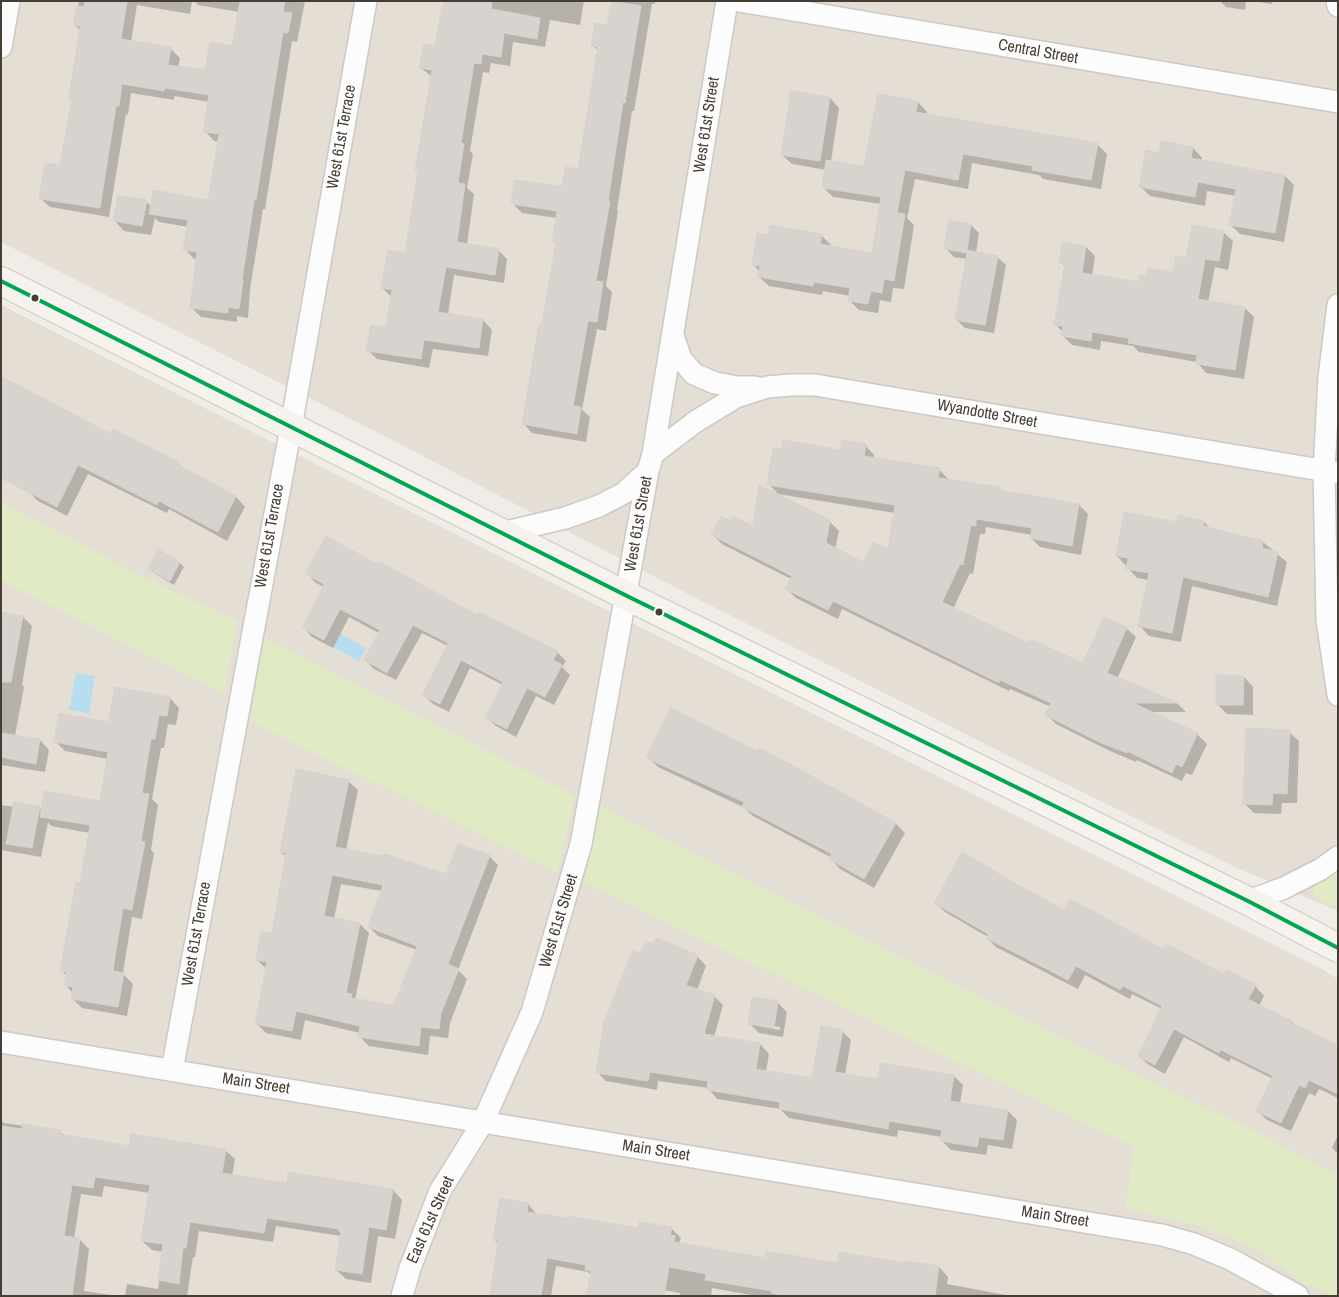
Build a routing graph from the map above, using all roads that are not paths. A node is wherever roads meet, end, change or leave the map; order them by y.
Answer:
1 (10, 1) edge
2 (366, 1) edge
3 (727, 1) edge
4 (739, 1) edge
5 (1337, 1) edge
6 (1338, 6) edge
7 (1, 47) edge
8 (1338, 102) edge
9 (1, 281) edge
10 (1338, 306) edge
11 (673, 336) junction
12 (767, 387) junction
13 (291, 427) junction
14 (651, 462) junction
15 (1331, 472) edge
16 (502, 533) junction
17 (627, 596) junction
18 (1338, 695) edge
19 (1338, 857) edge
20 (1248, 901) junction
21 (1338, 948) edge
22 (1, 1042) edge
23 (172, 1070) junction
24 (483, 1122) junction
25 (1295, 1295) edge
26 (402, 1296) edge

1 - 7 street
2 - 13 street, West 61st Terrace
3 - 11 street, West 61st Street
4 - 8 street, Central Street
5 - 6 street
9 - 13 main road
10 - 15 street
11 - 12 street
11 - 14 street, West 61st Street
12 - 14 street, Wyandotte Street
12 - 15 street, Wyandotte Street
13 - 16 main road
13 - 23 street, West 61st Terrace
14 - 16 street, Wyandotte Street
14 - 17 street, West 61st Street
15 - 18 street
16 - 17 main road
17 - 20 main road
17 - 24 street, West 61st Street
19 - 20 street
20 - 21 main road
22 - 23 street, Main Street
23 - 24 street, Main Street
24 - 25 street, Main Street
24 - 26 street, East 61st Street

